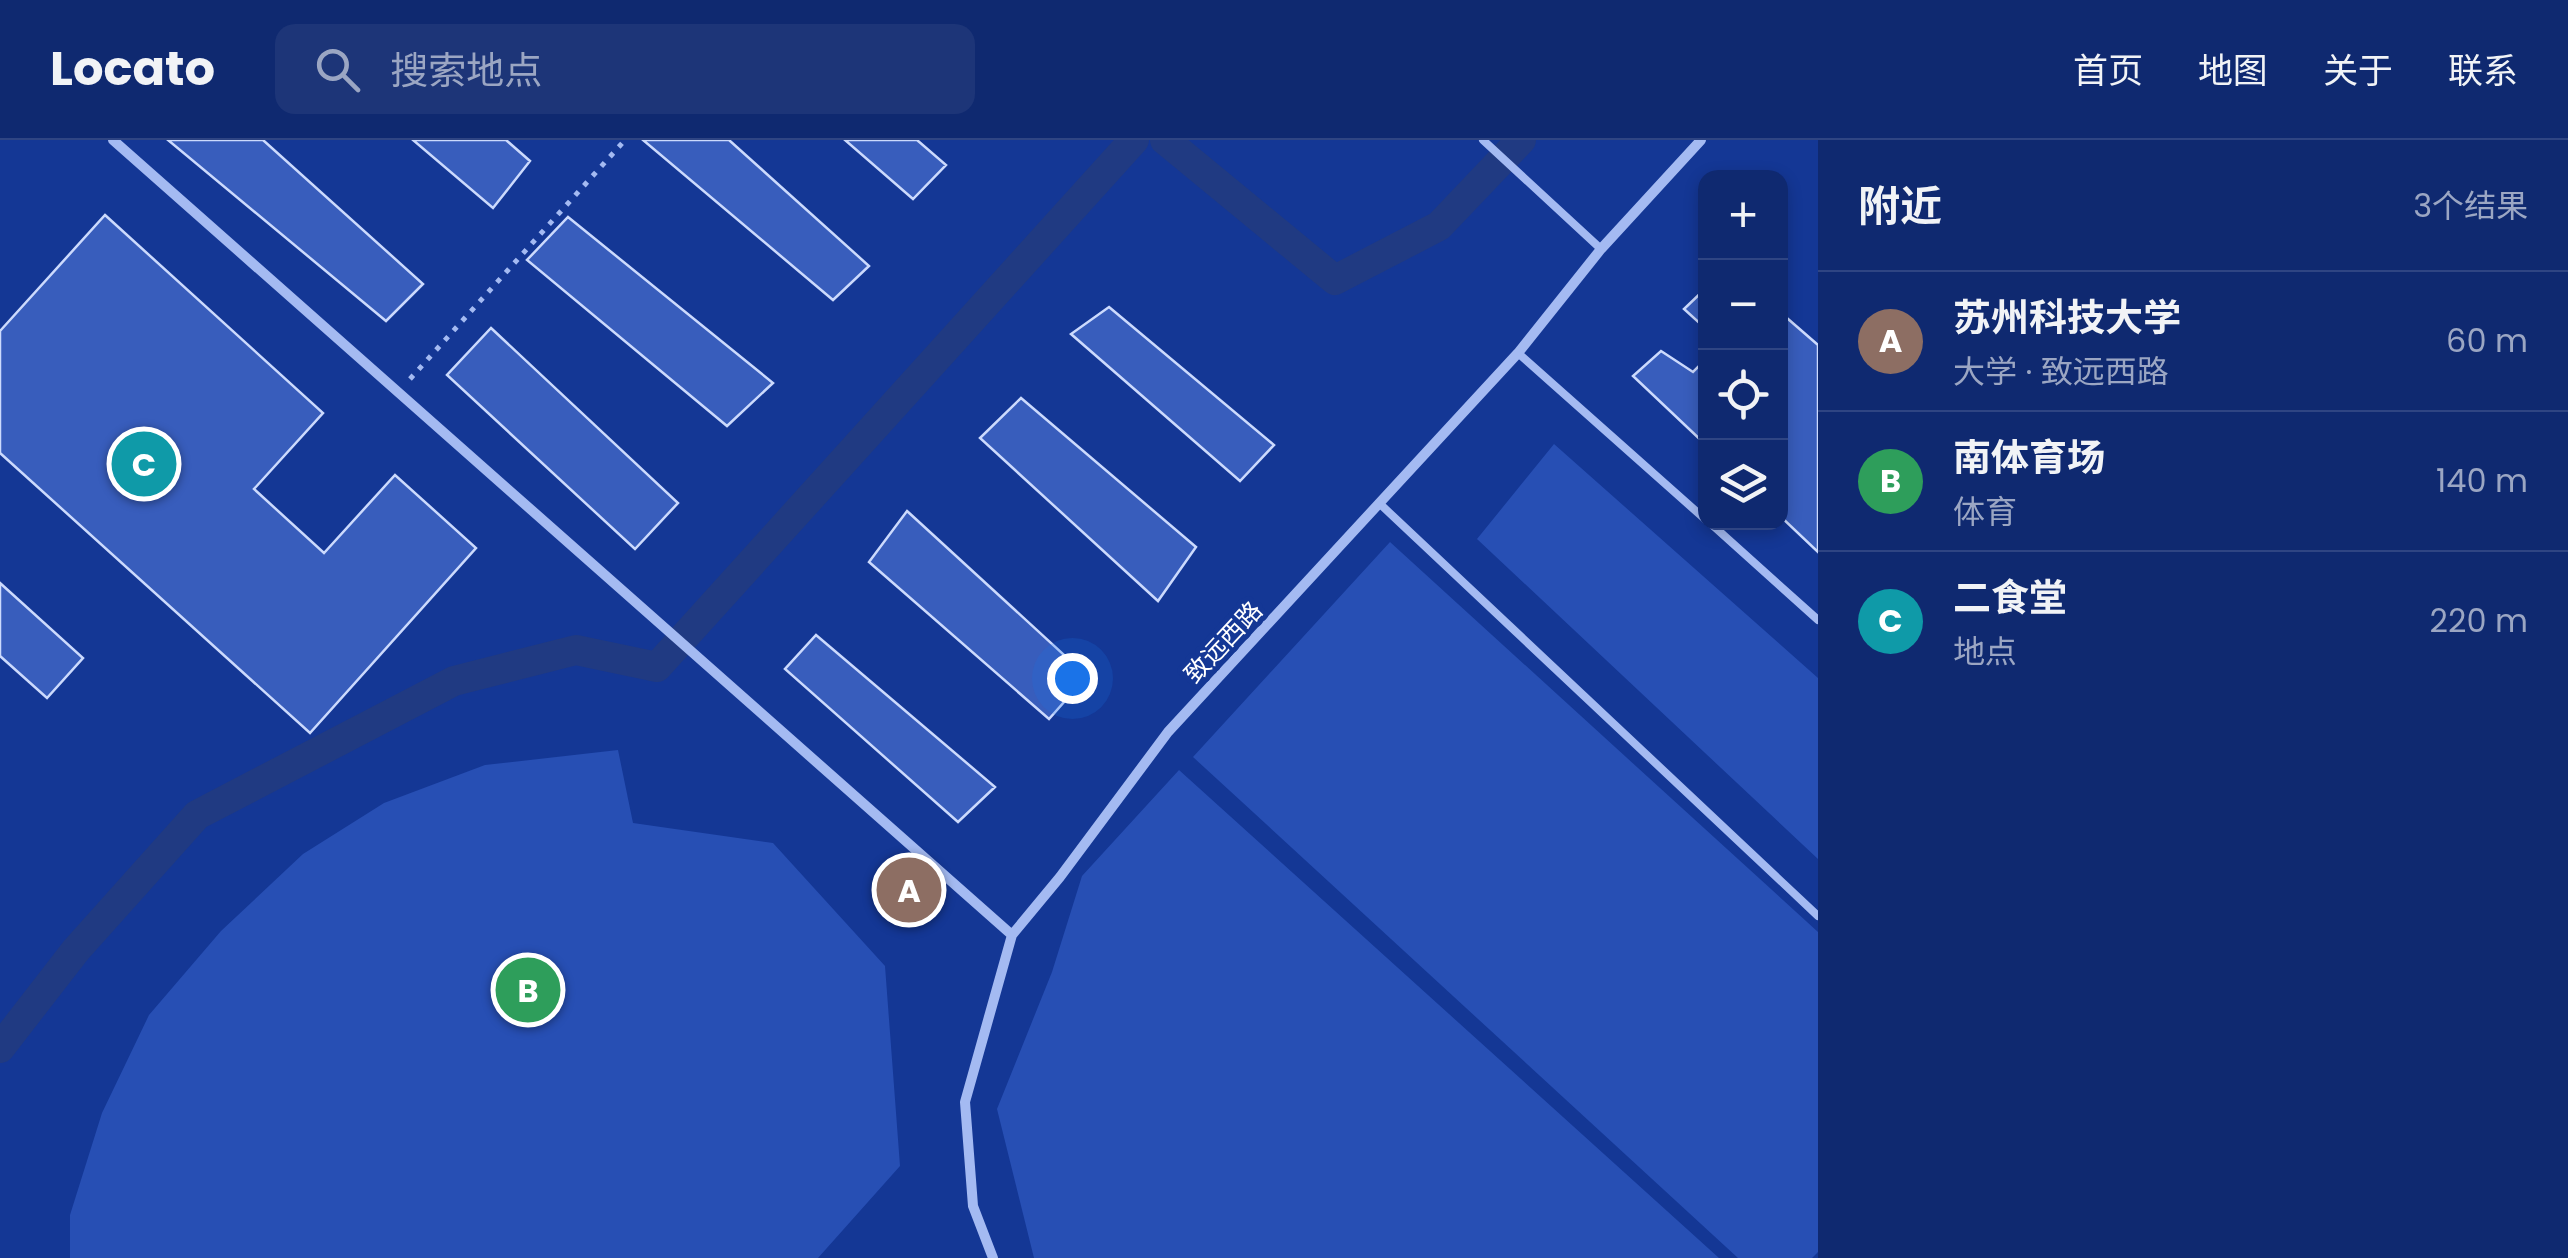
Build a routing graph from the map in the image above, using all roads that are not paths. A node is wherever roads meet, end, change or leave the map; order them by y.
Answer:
1 (112, 140) edge
2 (1483, 140) edge
3 (1701, 140) edge
4 (1601, 248) junction
5 (1518, 353) junction
6 (1379, 504) junction
7 (1698, 513) edge
8 (1717, 530) edge
9 (1818, 620) edge
10 (1818, 916) edge
11 (1012, 935) junction
12 (992, 1258) edge

1 - 11 street
2 - 4 lane
3 - 4 street, 致远西路
4 - 5 street, 致远西路
5 - 6 street, 致远西路
5 - 7 lane
6 - 10 lane
6 - 11 street, 致远西路
8 - 9 lane
11 - 12 street, 致远西路

